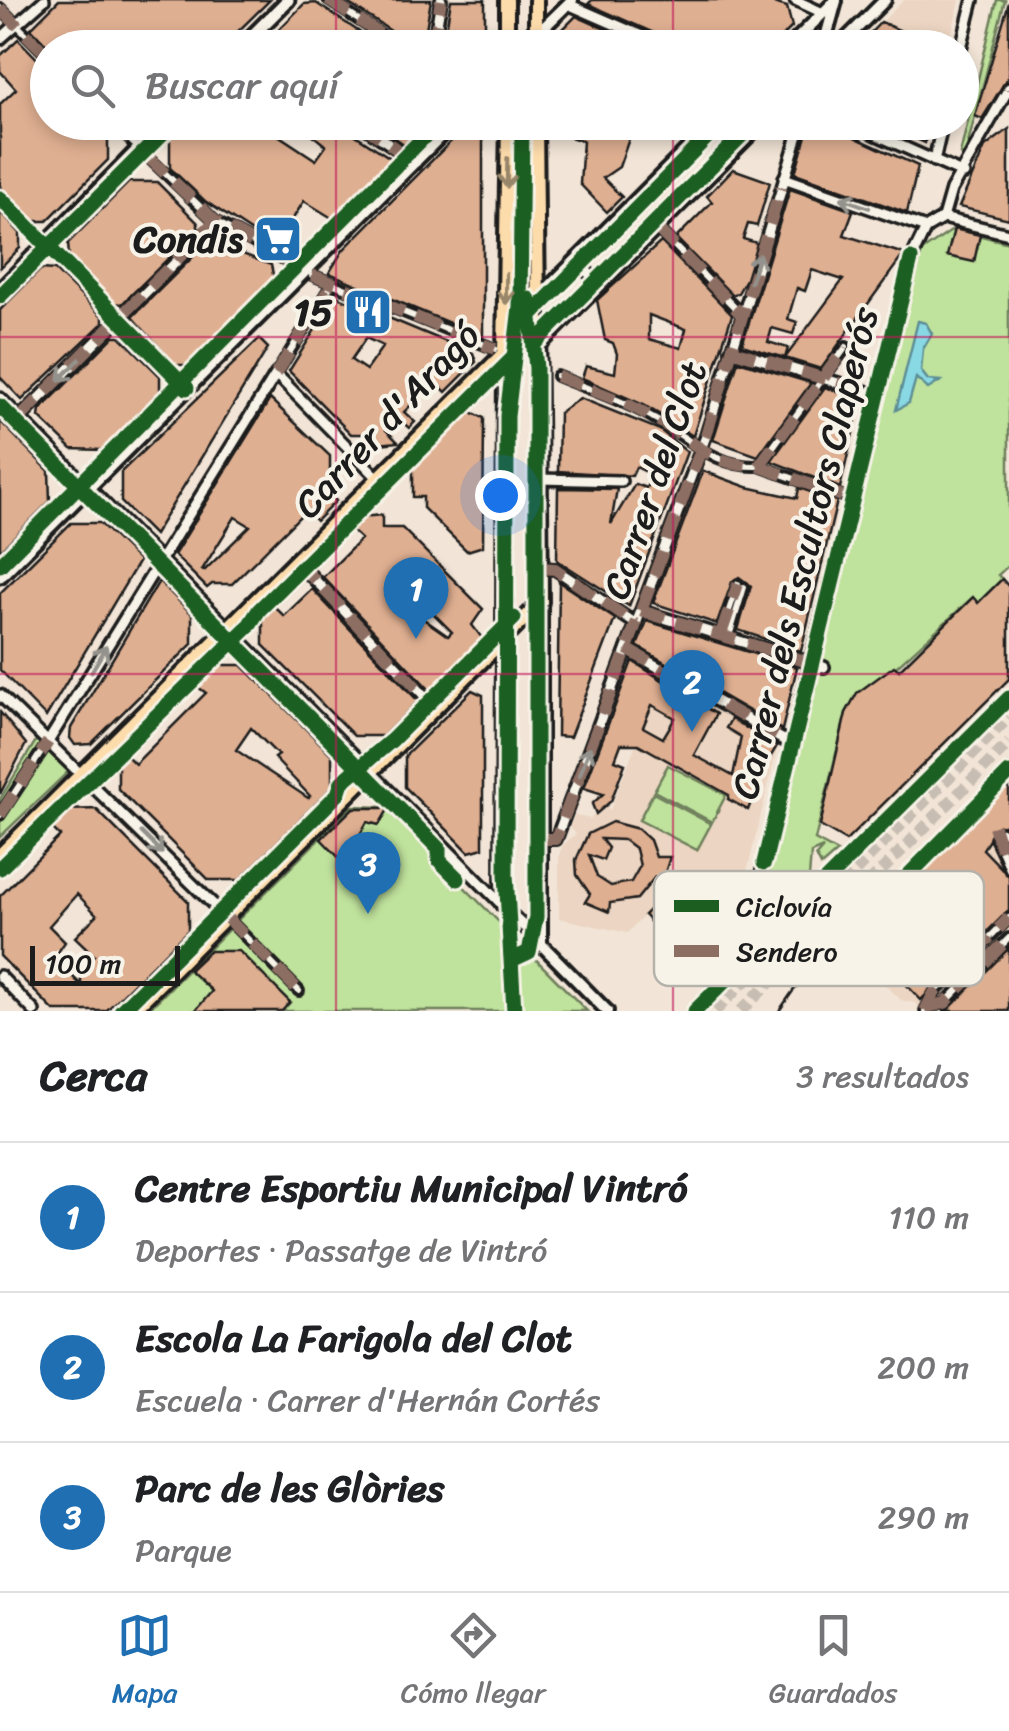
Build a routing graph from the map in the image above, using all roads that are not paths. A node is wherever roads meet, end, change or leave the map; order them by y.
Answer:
1 (44, 0) edge
2 (288, 0) edge
3 (328, 0) edge
4 (441, 0) edge
5 (508, 0) edge
6 (536, 0) edge
7 (795, 0) edge
8 (836, 0) edge
9 (885, 0) edge
10 (973, 0) edge
11 (570, 2) edge
12 (0, 8) edge
13 (823, 13) junction
14 (16, 24) junction
15 (258, 30) edge
16 (374, 30) edge
17 (436, 30) edge
18 (507, 30) edge
19 (536, 30) edge
20 (546, 30) edge
21 (632, 30) edge
22 (806, 30) edge
23 (828, 30) edge
24 (856, 30) edge
25 (966, 30) edge
26 (30, 38) edge
27 (0, 39) edge
28 (1009, 89) edge
29 (130, 140) edge
30 (147, 140) edge
31 (384, 140) edge
32 (437, 140) edge
33 (507, 140) edge
34 (536, 140) edge
35 (696, 140) edge
36 (745, 140) edge
37 (796, 140) edge
38 (888, 140) edge
39 (939, 140) edge
40 (134, 144) dead end
41 (146, 156) dead end
42 (934, 161) junction
43 (416, 162) junction
44 (964, 174) junction
45 (784, 178) junction
46 (0, 198) edge
47 (943, 218) junction
48 (215, 221) junction
49 (657, 228) junction
50 (926, 228) junction
51 (204, 234) joint
52 (1009, 234) edge
53 (46, 244) junction
54 (576, 261) junction
55 (294, 265) dead end
56 (312, 275) dead end
57 (332, 284) junction
58 (600, 284) junction
59 (0, 290) edge
60 (538, 299) junction
61 (741, 314) junction
62 (119, 321) junction
63 (540, 344) junction
64 (846, 347) dead end
65 (731, 350) junction
66 (499, 351) junction
67 (278, 372) junction
68 (556, 376) dead end
69 (823, 378) junction
70 (187, 388) junction
71 (877, 395) junction
72 (0, 398) edge
73 (20, 418) junction
74 (700, 451) junction
75 (761, 462) junction
76 (380, 480) junction
77 (540, 480) junction
78 (622, 481) dead end
79 (89, 488) junction
80 (842, 496) dead end
81 (159, 559) junction
82 (298, 562) junction
83 (540, 568) junction
84 (0, 576) edge
85 (741, 586) dead end
86 (540, 602) junction
87 (641, 611) junction
88 (636, 624) junction
89 (228, 628) junction
90 (725, 635) junction
91 (501, 640) junction
92 (627, 649) junction
93 (810, 662) junction
94 (824, 668) dead end
95 (0, 696) edge
96 (1009, 698) edge
97 (435, 706) junction
98 (48, 742) junction
99 (792, 745) junction
100 (1009, 772) edge
101 (370, 773) junction
102 (83, 774) junction
103 (0, 814) edge
104 (995, 838) dead end
105 (541, 839) junction
106 (0, 855) edge
107 (1006, 857) edge
108 (1009, 869) edge
109 (762, 871) edge
110 (835, 871) edge
111 (912, 871) edge
112 (502, 905) junction
113 (226, 917) junction
114 (1009, 918) edge
115 (1009, 938) edge
116 (984, 943) edge
117 (541, 944) junction
118 (984, 963) edge
119 (0, 976) edge
120 (720, 986) edge
121 (940, 986) edge
122 (962, 986) edge
123 (300, 991) dead end
124 (926, 1009) edge
125 (34, 1011) edge
126 (132, 1011) edge
127 (608, 1011) edge
128 (694, 1011) edge

1 - 14 street
2 - 15 main road
3 - 16 street
4 - 17 street
5 - 18 main road
6 - 19 main road
7 - 13 street
8 - 13 street
8 - 23 street
9 - 24 street
10 - 25 street
11 - 20 street
11 - 21 street
12 - 14 street
13 - 22 street
14 - 26 street
14 - 27 street
28 - 44 street
29 - 40 street
30 - 53 main road
31 - 43 street
32 - 43 main road
33 -> 66 main road
34 - 60 main road
35 - 54 street, Carrer d'Aragó
36 - 49 street, Carrer d'Aragó
37 - 45 street, Carrer del Clot
38 - 42 street
39 - 42 street
41 - 48 street
42 - 44 street
43 - 70 main road
44 - 47 street
50 -> 45 street
61 -> 45 street, Carrer del Clot
46 - 53 street
47 - 50 street
47 - 52 street
48 - 51 street
48 - 55 street
49 - 58 street, Carrer d'Aragó
49 - 61 street
50 - 71 street, Carrer dels Escultors Claperós
51 - 62 street
53 - 59 main road
53 - 62 street
54 - 58 street
54 - 60 street, Carrer d'Aragó
56 - 57 street
57 - 66 street
57 - 67 street
58 - 63 street, Carrer d'Aragó
60 - 63 main road
60 - 66 street, Carrer d'Aragó
61 - 65 street, Carrer del Clot
62 - 70 street
62 -> 73 street
63 - 77 main road
64 - 69 street
65 - 69 street
65 - 74 street, Carrer del Clot
66 - 76 main road, Carrer d'Aragó
66 - 91 street
67 - 76 street
67 - 81 street
68 - 74 street
69 - 71 street
69 - 75 street
70 - 79 main road
71 - 93 street, Carrer dels Escultors Claperós
72 - 73 street
73 - 79 street
74 - 75 street
74 - 87 street, Carrer del Clot
75 - 80 street
76 - 82 main road, Carrer d'Aragó
77 - 78 street
77 - 83 main road
79 - 81 street
79 - 84 main road
81 - 89 street
98 -> 81 street
82 - 89 main road, Carrer d'Aragó
82 - 97 street
83 - 86 main road
83 - 88 street
85 - 90 street
86 - 91 main road
86 - 105 street
87 - 88 street, Carrer del Clot
87 - 90 street
88 - 92 street, Carrer del Clot
89 - 101 street
89 - 102 main road, Carrer d'Aragó
90 - 93 street
91 - 97 main road
91 - 112 street
92 - 99 street
105 -> 92 street, Carrer del Clot
93 - 94 street
93 - 99 street, Carrer dels Escultors Claperós
95 - 98 street
96 - 110 street
97 - 101 main road
98 - 102 street
98 - 103 street
99 - 109 street, Carrer dels Escultors Claperós
100 - 111 street
101 - 112 street
101 - 113 main road
102 - 106 main road, Carrer d'Aragó
102 -> 113 street
104 - 107 street
105 - 117 street
107 - 108 street
112 - 117 street
113 - 123 street
113 - 126 main road
114 - 116 street
115 - 118 street
117 - 127 street
119 - 125 street
120 - 128 street
121 - 124 street
122 - 124 street

